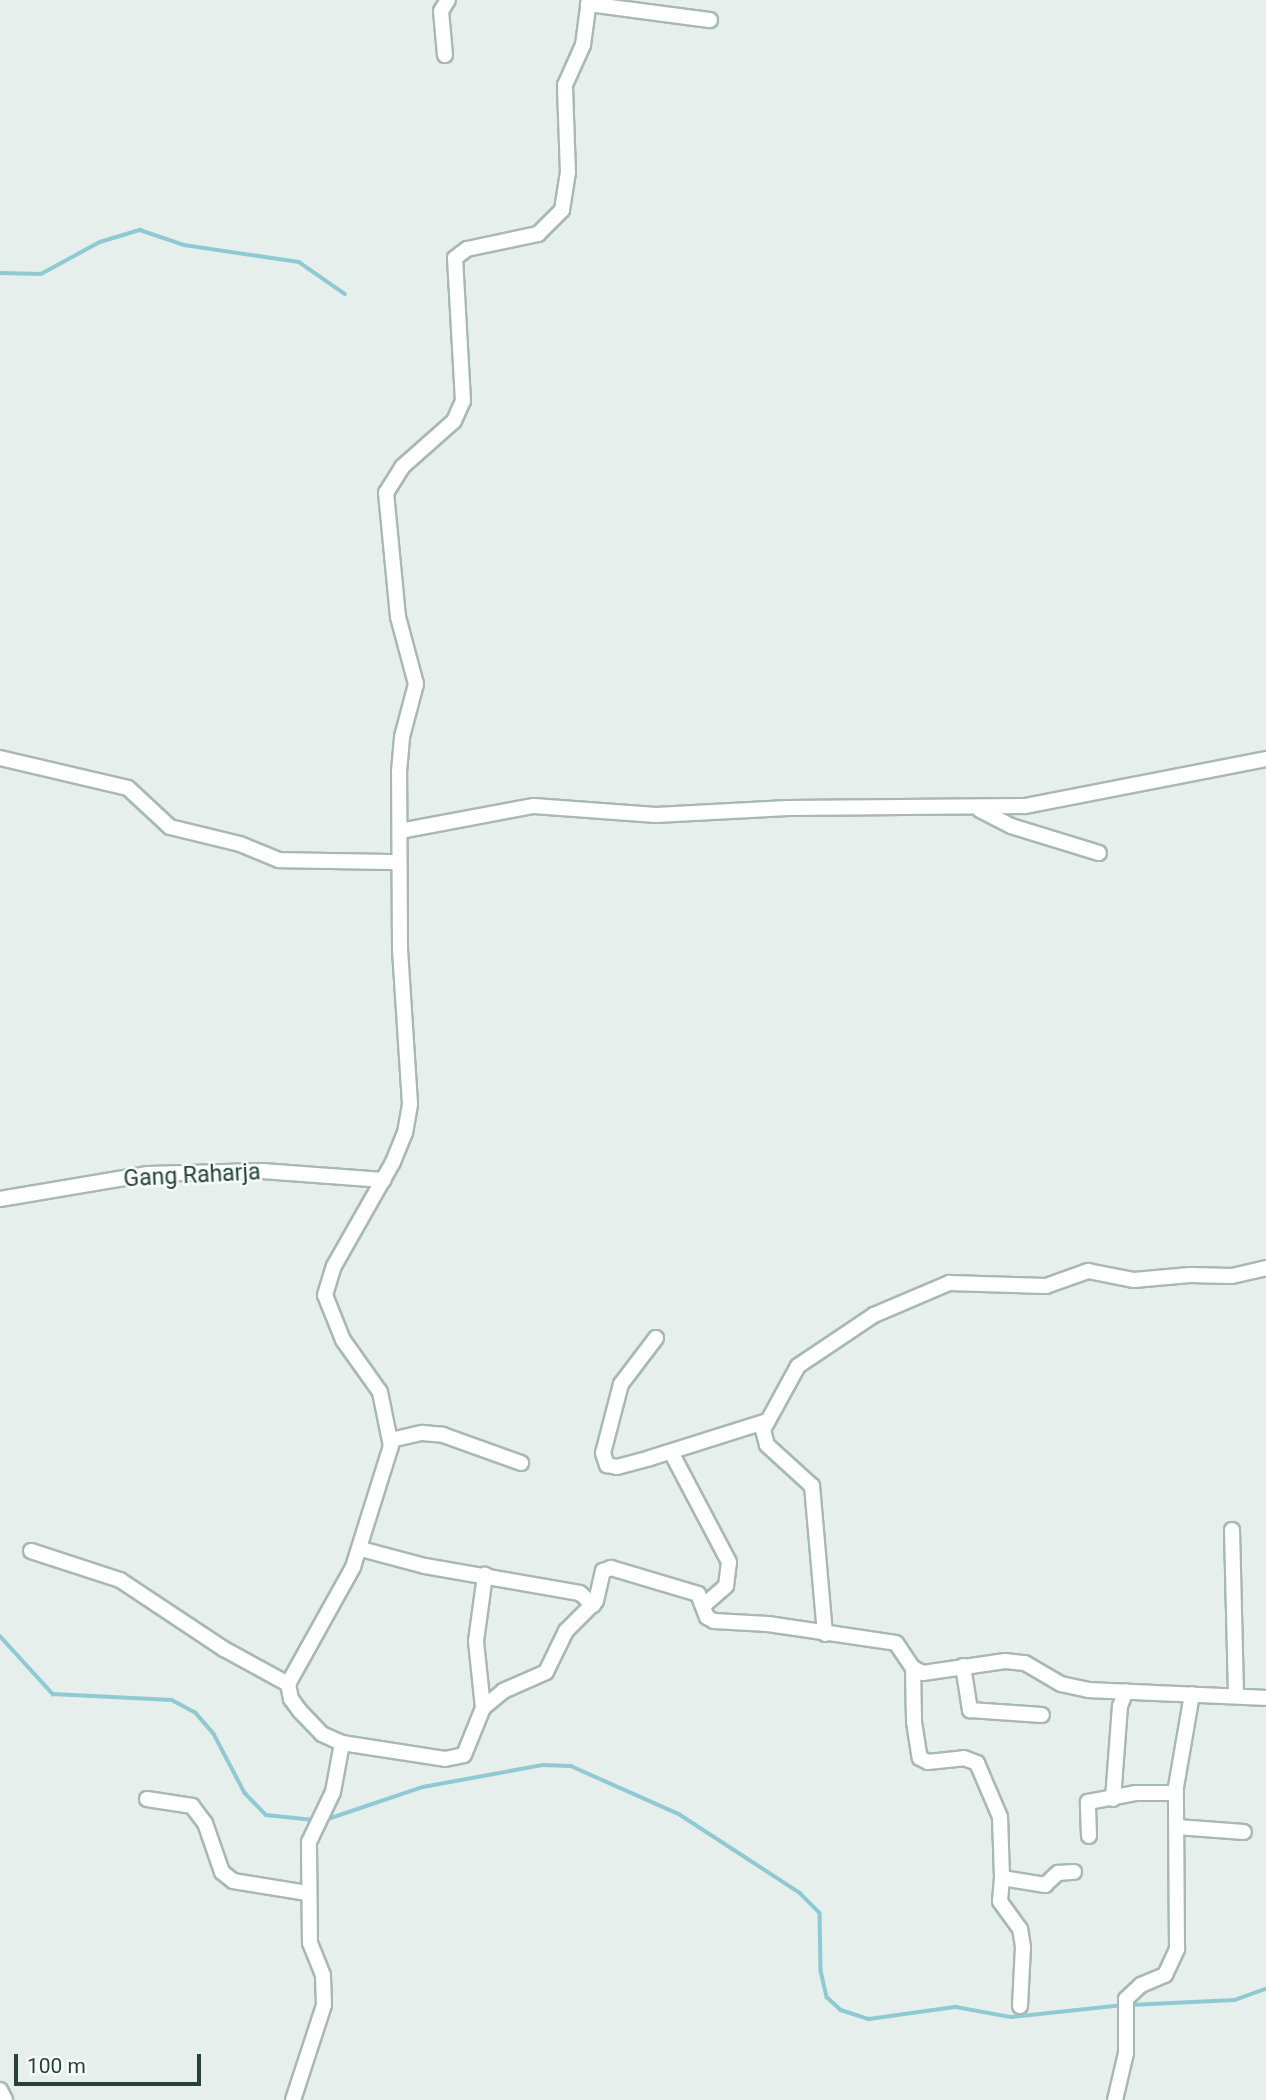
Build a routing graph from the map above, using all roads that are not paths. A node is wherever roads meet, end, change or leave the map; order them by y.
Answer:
1 (448, 0) edge
2 (588, 2) edge
3 (710, 20) dead end
4 (445, 55) dead end
5 (0, 758) edge
6 (1266, 759) edge
7 (979, 809) junction
8 (400, 831) junction
9 (1099, 853) dead end
10 (398, 862) junction
11 (384, 1180) junction
12 (0, 1199) edge
13 (1266, 1268) edge
14 (656, 1338) dead end
15 (764, 1422) junction
16 (391, 1440) junction
17 (671, 1452) junction
18 (521, 1463) dead end
19 (1232, 1530) dead end
20 (360, 1549) junction
21 (31, 1551) dead end
22 (485, 1575) junction
23 (705, 1604) junction
24 (593, 1605) junction
25 (825, 1634) junction
26 (963, 1666) junction
27 (913, 1668) junction
28 (289, 1684) junction
29 (1126, 1691) junction
30 (1192, 1694) junction
31 (1236, 1696) junction
32 (1266, 1698) edge
33 (483, 1707) junction
34 (1042, 1715) dead end
35 (342, 1743) junction
36 (1175, 1793) junction
37 (146, 1799) dead end
38 (1113, 1799) junction
39 (1177, 1827) junction
40 (1244, 1832) dead end
41 (1089, 1836) dead end
42 (1074, 1872) dead end
43 (1002, 1878) junction
44 (307, 1893) junction
45 (1020, 2006) dead end
46 (0, 2090) edge
47 (5, 2100) edge
48 (293, 2100) edge
49 (1115, 2100) edge

1 - 4 street
2 - 3 street
2 - 8 street
5 - 10 street
6 - 7 street
7 - 8 street
7 - 9 street
8 - 10 street
10 - 11 street
11 - 12 street, Gang Raharja
11 - 16 street
13 - 15 street
14 - 17 street
15 - 17 street
15 - 25 street
16 - 18 street
16 - 20 street
17 - 23 street
19 - 31 street
20 - 22 street
20 - 28 street
21 - 28 street
22 - 24 street
22 - 33 street
23 - 24 street
23 - 25 street
24 - 33 street
25 - 27 street
26 - 27 street
26 - 29 street
26 - 34 street
27 - 43 street
28 - 35 street
29 - 30 street
29 - 38 street
30 - 31 street
30 - 36 street
31 - 32 street
33 - 35 street
35 - 44 street
36 - 38 street
36 - 39 street
37 - 44 street
38 - 41 street
39 - 40 street
39 - 49 street
42 - 43 street
43 - 45 street
44 - 48 street
46 - 47 street

